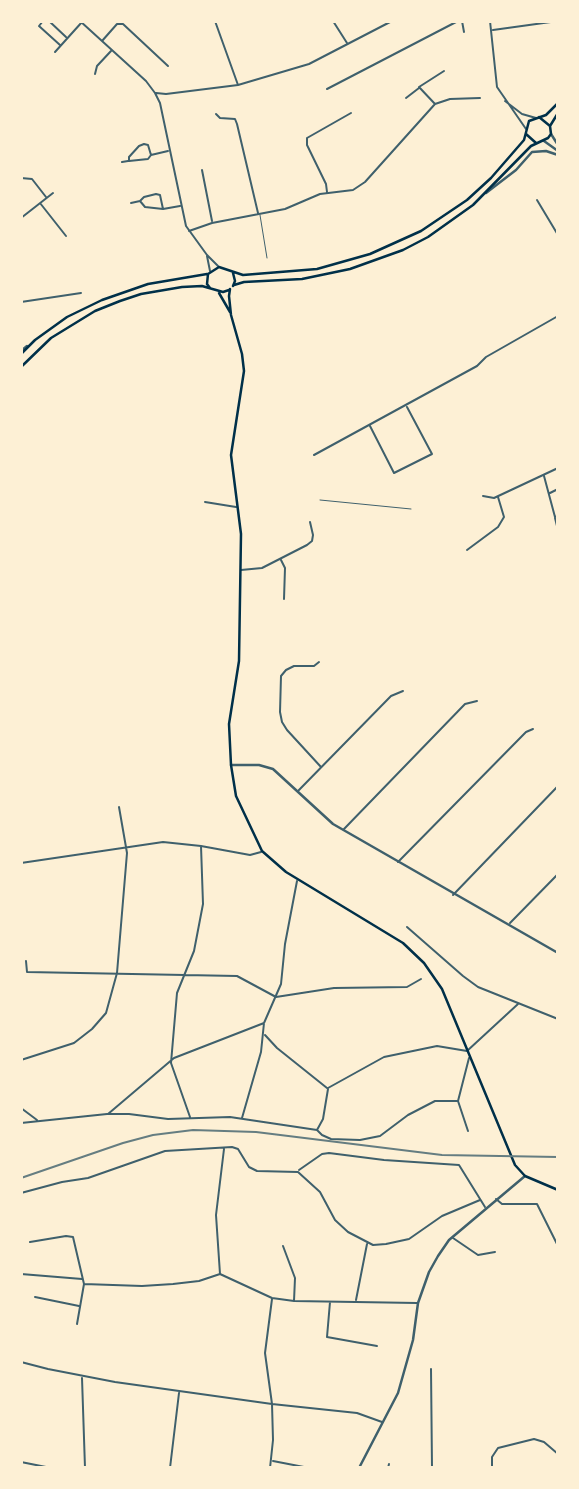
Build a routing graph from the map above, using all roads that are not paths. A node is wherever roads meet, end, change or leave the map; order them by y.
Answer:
1 (43, 21) edge
2 (48, 21) edge
3 (215, 21) edge
4 (333, 21) edge
5 (392, 21) edge
6 (460, 21) edge
7 (491, 21) edge
8 (558, 21) edge
9 (81, 22) edge
10 (492, 30) junction
11 (464, 32) dead end
12 (68, 38) junction
13 (102, 41) junction
14 (348, 44) junction
15 (61, 46) junction
16 (112, 50) junction
17 (55, 52) dead end
18 (168, 66) dead end
19 (444, 71) dead end
20 (95, 74) dead end
21 (238, 85) junction
22 (419, 87) junction
23 (327, 89) dead end
24 (155, 93) junction
25 (407, 98) dead end
26 (480, 98) dead end
27 (504, 100) junction
28 (558, 103) edge
29 (435, 104) junction
30 (351, 113) dead end
31 (558, 113) edge
32 (216, 114) dead end
33 (538, 117) junction
34 (550, 126) junction
35 (526, 131) junction
36 (551, 134) junction
37 (544, 141) junction
38 (536, 143) junction
39 (558, 145) edge
40 (170, 151) junction
41 (558, 153) edge
42 (151, 155) junction
43 (129, 161) junction
44 (122, 162) dead end
45 (202, 170) dead end
46 (21, 177) edge
47 (327, 192) junction
48 (53, 193) dead end
49 (486, 193) junction
50 (47, 198) junction
51 (537, 200) dead end
52 (140, 201) junction
53 (40, 203) junction
54 (131, 204) dead end
55 (181, 206) junction
56 (163, 209) junction
57 (259, 214) junction
58 (21, 218) edge
59 (212, 222) junction
60 (189, 231) junction
61 (558, 235) edge
62 (66, 236) dead end
63 (207, 255) junction
64 (267, 258) dead end
65 (219, 267) junction
66 (233, 272) junction
67 (209, 273) junction
68 (232, 287) junction
69 (210, 288) junction
70 (219, 292) junction
71 (81, 293) dead end
72 (21, 302) edge
73 (231, 315) junction
74 (558, 316) edge
75 (21, 352) edge
76 (21, 367) edge
77 (406, 405) junction
78 (369, 425) junction
79 (314, 455) dead end
80 (558, 468) edge
81 (544, 475) junction
82 (558, 489) edge
83 (549, 494) junction
84 (483, 496) dead end
85 (498, 496) junction
86 (320, 500) dead end
87 (205, 502) dead end
88 (237, 508) junction
89 (411, 509) dead end
90 (557, 516) edge
91 (310, 522) dead end
92 (558, 530) edge
93 (467, 550) dead end
94 (280, 559) junction
95 (241, 570) junction
96 (284, 599) dead end
97 (319, 662) dead end
98 (403, 691) dead end
99 (477, 701) dead end
100 (533, 729) dead end
101 (231, 765) junction
102 (321, 766) junction
103 (558, 786) edge
104 (298, 791) junction
105 (119, 807) dead end
106 (343, 830) junction
107 (126, 846) junction
108 (201, 846) junction
109 (262, 851) junction
110 (398, 862) junction
111 (21, 863) edge
112 (558, 874) edge
113 (297, 880) junction
114 (453, 895) junction
115 (508, 925) junction
116 (407, 927) dead end
117 (558, 953) edge
118 (26, 961) dead end
119 (117, 973) junction
120 (184, 975) junction
121 (421, 979) dead end
122 (276, 997) junction
123 (518, 1004) junction
124 (558, 1019) edge
125 (264, 1023) junction
126 (264, 1034) junction
127 (467, 1051) junction
128 (470, 1056) junction
129 (21, 1060) edge
130 (170, 1063) junction
131 (328, 1088) junction
132 (458, 1101) junction
133 (21, 1108) edge
134 (107, 1114) junction
135 (191, 1118) junction
136 (242, 1118) junction
137 (37, 1121) junction
138 (21, 1123) edge
139 (317, 1130) junction
140 (468, 1131) dead end
141 (224, 1148) junction
142 (298, 1172) junction
143 (525, 1176) junction
144 (558, 1190) edge
145 (21, 1193) edge
146 (496, 1199) junction
147 (480, 1200) junction
148 (486, 1208) junction
149 (453, 1238) junction
150 (30, 1242) dead end
151 (367, 1242) junction
152 (283, 1246) dead end
153 (558, 1246) edge
154 (495, 1252) dead end
155 (21, 1274) edge
156 (220, 1274) junction
157 (83, 1279) junction
158 (84, 1284) junction
159 (35, 1297) dead end
160 (272, 1298) junction
161 (356, 1300) junction
162 (295, 1301) junction
163 (330, 1301) junction
164 (418, 1303) junction
165 (80, 1307) junction
166 (78, 1324) dead end
167 (377, 1346) dead end
168 (21, 1362) edge
169 (431, 1369) dead end
170 (82, 1376) junction
171 (179, 1392) junction
172 (272, 1404) junction
173 (383, 1422) junction
174 (558, 1454) edge
175 (272, 1461) junction
176 (21, 1462) edge
177 (51, 1468) edge
178 (85, 1468) edge
179 (170, 1468) edge
180 (270, 1468) edge
181 (309, 1468) edge
182 (359, 1468) edge
183 (432, 1468) edge
184 (492, 1468) edge

1 - 15 street
2 - 12 street
3 - 21 street
4 - 14 street
5 - 14 street
6 - 11 street
6 - 23 street
7 - 10 street
8 - 10 street
9 - 12 street
9 - 13 street
10 - 27 street
12 - 15 street
13 - 16 street
13 - 18 street
14 - 21 street
15 - 17 street
16 - 20 street
16 - 24 street
19 - 22 street
21 - 24 street
22 - 25 street
22 - 29 street
24 - 40 street
26 - 29 street
27 - 33 street
27 - 35 street
28 - 33 main road
29 - 47 street
30 - 47 street
31 - 34 main road
32 - 57 street
33 - 34 main road
33 - 35 main road
34 - 36 main road
35 - 38 main road
35 - 66 main road
36 - 37 main road
36 - 39 street
37 - 38 main road
37 - 41 street
38 - 49 main road
40 - 42 street
40 - 55 street
41 - 49 street
42 - 43 street
42 - 43 street
43 - 44 street
45 - 59 street
46 - 50 street
47 - 57 street
48 - 50 street
49 - 68 main road
50 - 53 street
51 - 61 street
52 - 54 street
52 - 56 street
52 - 56 street
53 - 58 street
53 - 62 street
55 - 56 street
55 - 60 street
57 - 59 street
57 - 64 lane
59 - 60 street
60 - 63 street
63 - 65 street
63 - 67 street
65 - 66 main road
65 - 67 main road
66 - 68 main road
67 - 69 main road
67 - 75 main road
68 - 70 main road
68 - 73 main road
69 - 70 main road
69 - 76 main road
70 - 73 main road
71 - 72 street
73 - 88 main road
74 - 77 street
77 - 78 street
77 - 78 street
78 - 79 street
80 - 81 street
81 - 83 street
81 - 85 street
82 - 83 street
83 - 90 street
84 - 85 street
85 - 93 street
86 - 89 lane
87 - 88 street
88 - 95 main road
90 - 92 street
91 - 94 street
94 - 95 street
94 - 96 street
95 - 101 main road
97 - 102 street
98 - 102 street
99 - 106 street
100 - 110 street
101 - 104 street
101 - 109 main road
102 - 104 street
103 - 114 street
104 - 106 street
105 - 107 street
106 - 110 street
107 - 108 street
107 - 111 street
107 - 119 street
108 - 109 street
108 - 120 street
109 - 113 main road
110 - 114 street
112 - 115 street
113 - 122 street
113 - 127 main road
114 - 115 street
115 - 117 street
116 - 123 street
118 - 119 street
119 - 120 street
119 - 129 street
120 - 122 street
120 - 130 street
121 - 122 street
122 - 125 street
123 - 124 street
123 - 127 street
125 - 126 street
125 - 130 street
126 - 131 street
126 - 136 street
127 - 128 main road
127 - 131 street
128 - 132 street
128 - 143 main road
130 - 134 street
130 - 135 street
131 - 139 street
132 - 139 street
132 - 140 street
133 - 137 street
134 - 135 street
134 - 137 street
135 - 136 street
136 - 139 street
137 - 138 street
141 - 142 street
141 - 145 street
141 - 156 street
142 - 147 street
142 - 151 street
143 - 144 main road
143 - 146 street
146 - 148 street
146 - 153 street
147 - 148 street
147 - 151 street
148 - 149 street
149 - 154 street
149 - 164 street
150 - 157 street
151 - 161 street
152 - 162 street
155 - 157 street
156 - 158 street
156 - 160 street
157 - 158 street
158 - 165 street
159 - 165 street
160 - 162 street
160 - 172 street
161 - 163 street
161 - 164 street
162 - 163 street
163 - 167 street
164 - 173 street
165 - 166 street
168 - 170 street
169 - 183 street
170 - 171 street
170 - 178 street
171 - 172 street
171 - 179 street
172 - 173 street
172 - 175 street
173 - 182 street
174 - 184 street
175 - 180 street
175 - 181 street
176 - 177 street

